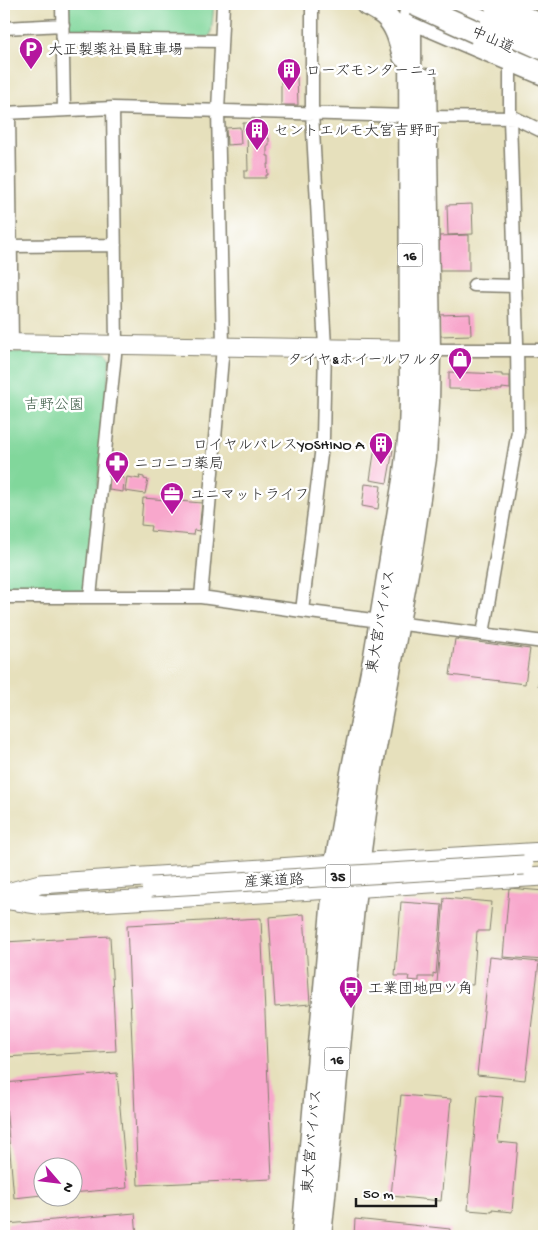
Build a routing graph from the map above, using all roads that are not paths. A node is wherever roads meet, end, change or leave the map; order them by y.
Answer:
1 (62, 4) edge
2 (223, 4) edge
3 (312, 4) edge
4 (367, 4) edge
5 (446, 4) edge
6 (417, 10) edge
7 (494, 14) edge
8 (62, 25) junction
9 (544, 27) edge
10 (4, 28) edge
11 (63, 39) junction
12 (221, 41) junction
13 (544, 49) edge
14 (510, 59) junction
15 (544, 63) edge
16 (544, 74) edge
17 (411, 86) junction
18 (113, 108) junction
19 (64, 110) junction
20 (218, 111) junction
21 (6, 113) edge
22 (312, 114) junction
23 (418, 116) junction
24 (510, 118) junction
25 (544, 132) edge
26 (115, 245) junction
27 (11, 246) junction
28 (474, 285) dead end
29 (515, 286) junction
30 (8, 343) edge
31 (116, 345) junction
32 (223, 347) junction
33 (325, 347) junction
34 (517, 349) junction
35 (420, 350) junction
36 (544, 350) edge
37 (4, 597) edge
38 (90, 597) junction
39 (201, 597) junction
40 (302, 611) junction
41 (389, 622) junction
42 (483, 634) junction
43 (544, 642) edge
44 (544, 852) edge
45 (359, 863) junction
46 (336, 864) junction
47 (544, 864) edge
48 (544, 876) edge
49 (344, 888) junction
50 (4, 896) edge
51 (302, 1236) edge
52 (320, 1236) edge

1 - 8 street
2 - 12 street
3 - 22 street
4 - 17 highway, 16
5 - 7 highway
6 - 7 highway, 中山道, bridge
6 - 14 highway
6 - 17 highway, 東大宮バイパス / 16
6 - 23 highway, 東大宮バイパス / 16
7 - 9 highway, 中山道
7 - 13 highway
7 - 15 highway, 中山道
8 - 10 street
8 - 11 street
11 - 12 street
11 - 19 street
12 - 20 street
14 - 16 highway
14 - 24 street
17 - 23 highway, 東大宮バイパス / 16
18 - 19 street
18 - 20 street
18 - 26 street
19 - 21 street
20 - 22 street
20 - 32 street
21 - 27 street
22 - 23 street
22 - 33 street
23 - 24 street
23 - 35 highway, 東大宮バイパス / 16
24 - 25 street
24 - 29 street
26 - 27 street
26 - 31 street
27 - 30 street
28 - 29 street
29 - 34 street
30 - 31 street
31 - 32 street
31 - 38 street
32 - 33 street
32 - 39 street
33 - 35 street
33 - 40 street
34 - 35 street
34 - 36 street
34 - 42 street
35 - 41 highway, 東大宮バイパス / 16
37 - 38 street
38 - 39 street
39 - 40 street
40 - 41 street
41 - 42 street
41 - 45 highway, 東大宮バイパス / 16
41 - 46 highway, 東大宮バイパス / 16
42 - 43 street
44 - 45 main road, 35
45 - 46 main road, 35
45 - 49 highway, 東大宮バイパス / 16
46 - 49 highway, 東大宮バイパス / 16
46 - 50 main road, 35
47 - 50 main road, 産業道路 / 35, bridge
48 - 49 main road, 35
49 - 50 main road, 35
49 - 51 highway, 東大宮バイパス / 16
49 - 52 highway, 東大宮バイパス / 16

